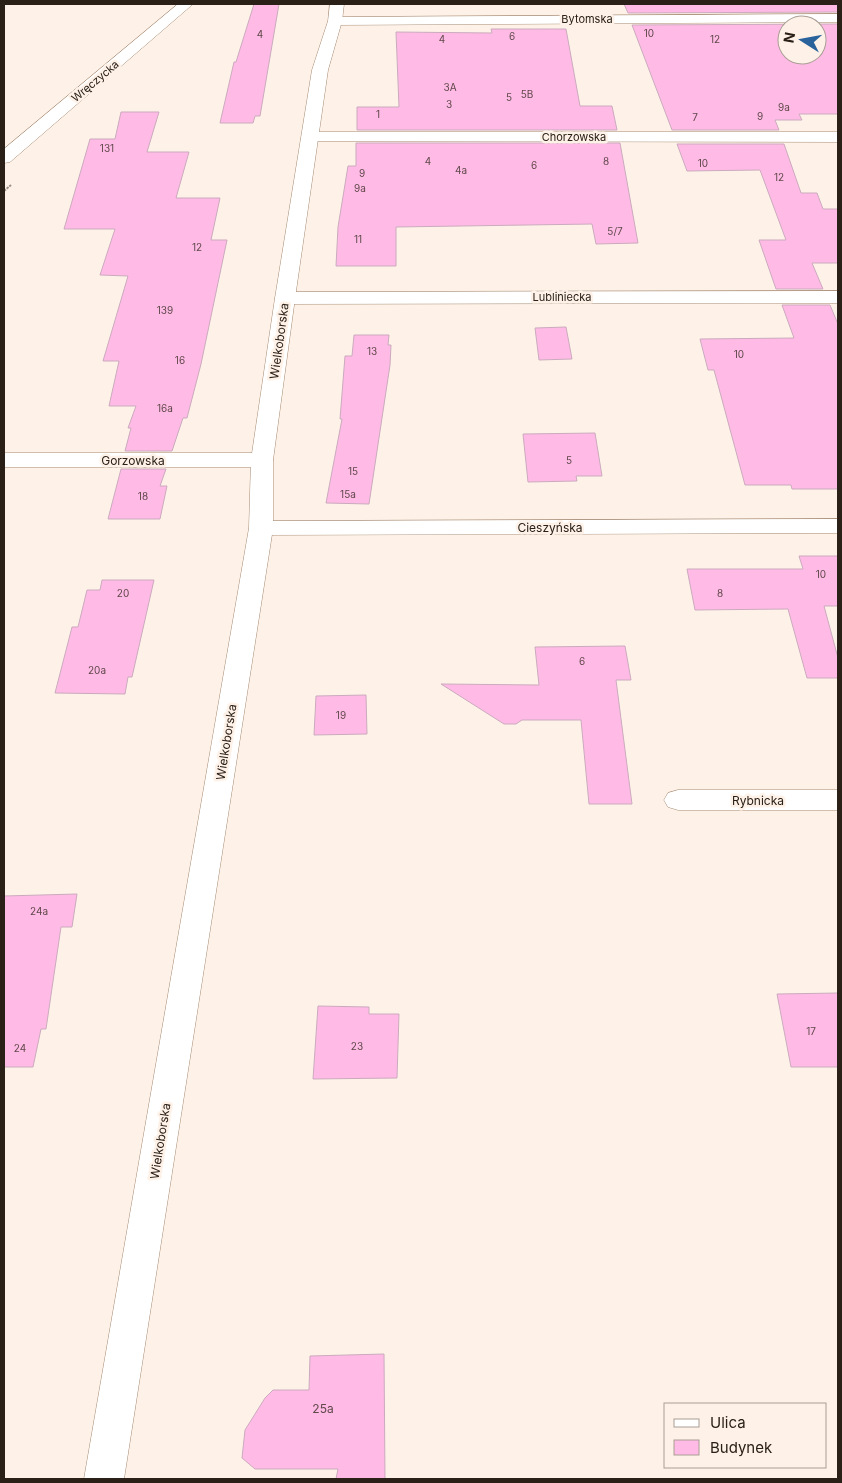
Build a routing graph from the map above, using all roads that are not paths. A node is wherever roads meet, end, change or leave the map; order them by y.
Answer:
1 (186, 4) edge
2 (336, 12) edge
3 (838, 18) edge
4 (310, 137) junction
5 (838, 137) edge
6 (6, 154) edge
7 (838, 297) edge
8 (285, 298) junction
9 (4, 460) edge
10 (262, 460) junction
11 (838, 526) edge
12 (261, 528) junction
13 (678, 800) dead end
14 (838, 800) edge
15 (104, 1479) edge

1 - 6 street, Wręczycka
2 - 3 street, Bytomska
2 - 4 street, Wielkoborska
4 - 5 street, Chorzowska
4 - 8 street, Wielkoborska
7 - 8 street, Lubliniecka
8 - 10 street, Wielkoborska
9 - 10 street, Gorzowska
10 - 12 street, Wielkoborska
11 - 12 street, Cieszyńska
12 - 15 street, Wielkoborska
13 - 14 street, Rybnicka

